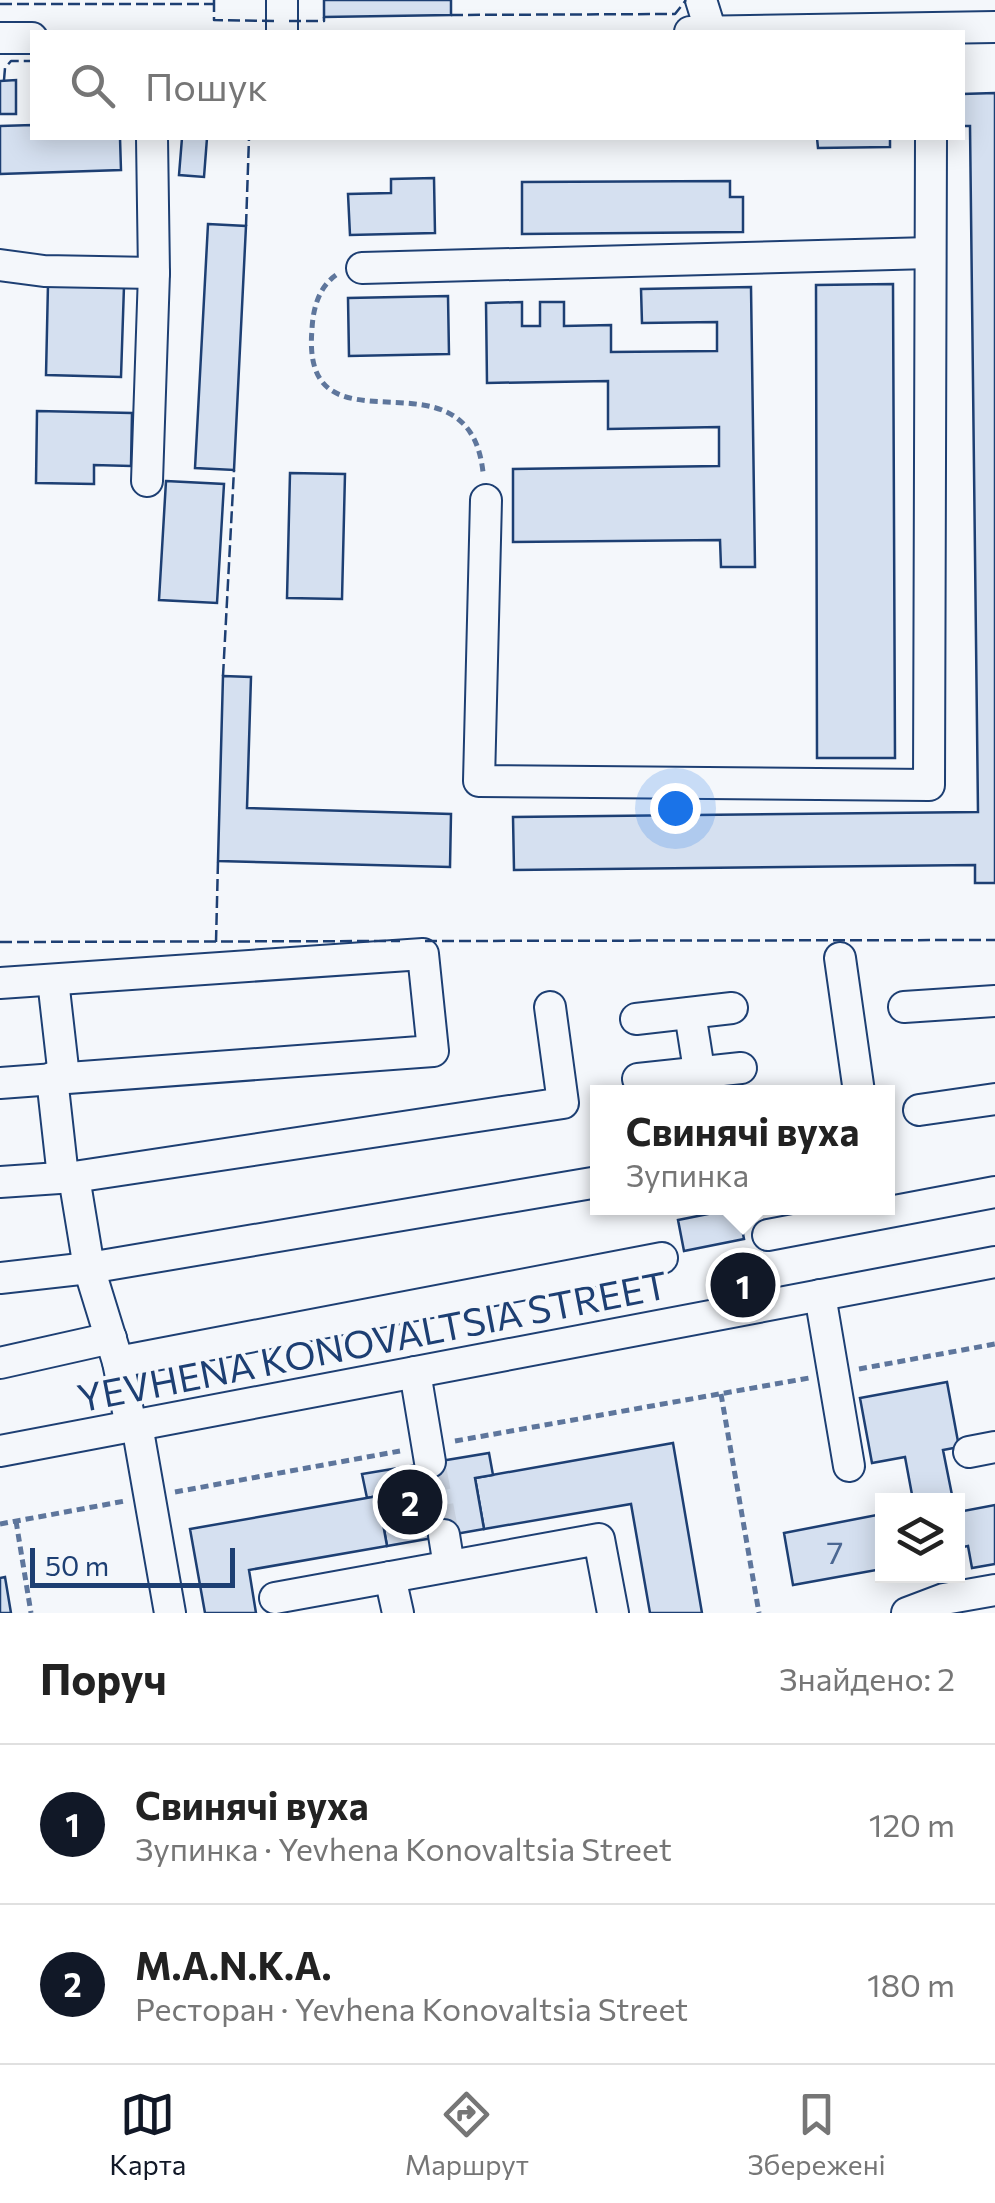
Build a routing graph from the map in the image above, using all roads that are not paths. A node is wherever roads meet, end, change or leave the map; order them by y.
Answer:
1 (282, 0) edge
2 (701, 0) edge
3 (995, 28) edge
4 (282, 30) edge
5 (710, 30) edge
6 (931, 30) edge
7 (0, 38) edge
8 (30, 38) edge
9 (152, 140) edge
10 (930, 140) edge
11 (930, 253) junction
12 (0, 265) edge
13 (362, 268) road end
14 (154, 273) junction
15 (147, 481) dead end
16 (486, 500) road end
17 (840, 958) dead end
18 (53, 980) junction
19 (0, 984) edge
20 (995, 1001) edge
21 (550, 1007) dead end
22 (904, 1007) dead end
23 (732, 1008) dead end
24 (690, 1014) junction
25 (636, 1019) dead end
26 (741, 1068) dead end
27 (58, 1077) junction
28 (638, 1079) dead end
29 (0, 1083) edge
30 (701, 1083) edge
31 (859, 1085) edge
32 (995, 1099) edge
33 (919, 1110) dead end
34 (68, 1177) junction
35 (0, 1182) edge
36 (590, 1183) edge
37 (995, 1192) edge
38 (895, 1208) edge
39 (857, 1215) edge
40 (768, 1234) dead end
41 (662, 1258) dead end
42 (995, 1262) edge
43 (89, 1268) junction
44 (0, 1278) edge
45 (820, 1296) junction
46 (114, 1350) junction
47 (0, 1362) edge
48 (415, 1372) junction
49 (134, 1426) junction
50 (0, 1451) edge
51 (429, 1454) tunnel mouth
52 (849, 1466) dead end
53 (444, 1535) tunnel mouth
54 (449, 1566) junction
55 (390, 1577) junction
56 (995, 1590) edge
57 (276, 1598) dead end
58 (170, 1613) edge
59 (398, 1613) edge
60 (613, 1613) edge
61 (907, 1613) edge

1 - 4 street
2 - 5 street
3 - 6 street
7 - 8 street
9 - 14 street
10 - 11 street
11 - 13 street
11 - 16 street
12 - 14 street
14 - 15 street
17 - 31 street
18 - 19 street
18 - 27 street
18 - 27 street
20 - 22 street
21 - 34 street
23 - 24 street
24 - 25 street
24 - 30 street
26 - 30 street
27 - 29 street
27 - 34 street
28 - 30 street
32 - 33 street
34 - 35 street
34 - 43 street
36 - 43 street
37 - 38 street
39 - 40 street
41 - 46 street
42 - 45 street, YEVHENA KONOVALTSIA STREET
43 - 44 street
43 - 46 street
45 - 48 street, YEVHENA KONOVALTSIA STREET
45 - 52 street
46 - 47 street
46 - 49 street
48 - 49 street, YEVHENA KONOVALTSIA STREET
48 - 51 street
49 - 50 street, YEVHENA KONOVALTSIA STREET
49 - 58 street
53 - 54 street
54 - 55 street
54 - 60 street
55 - 57 street
55 - 59 street
56 - 61 street

